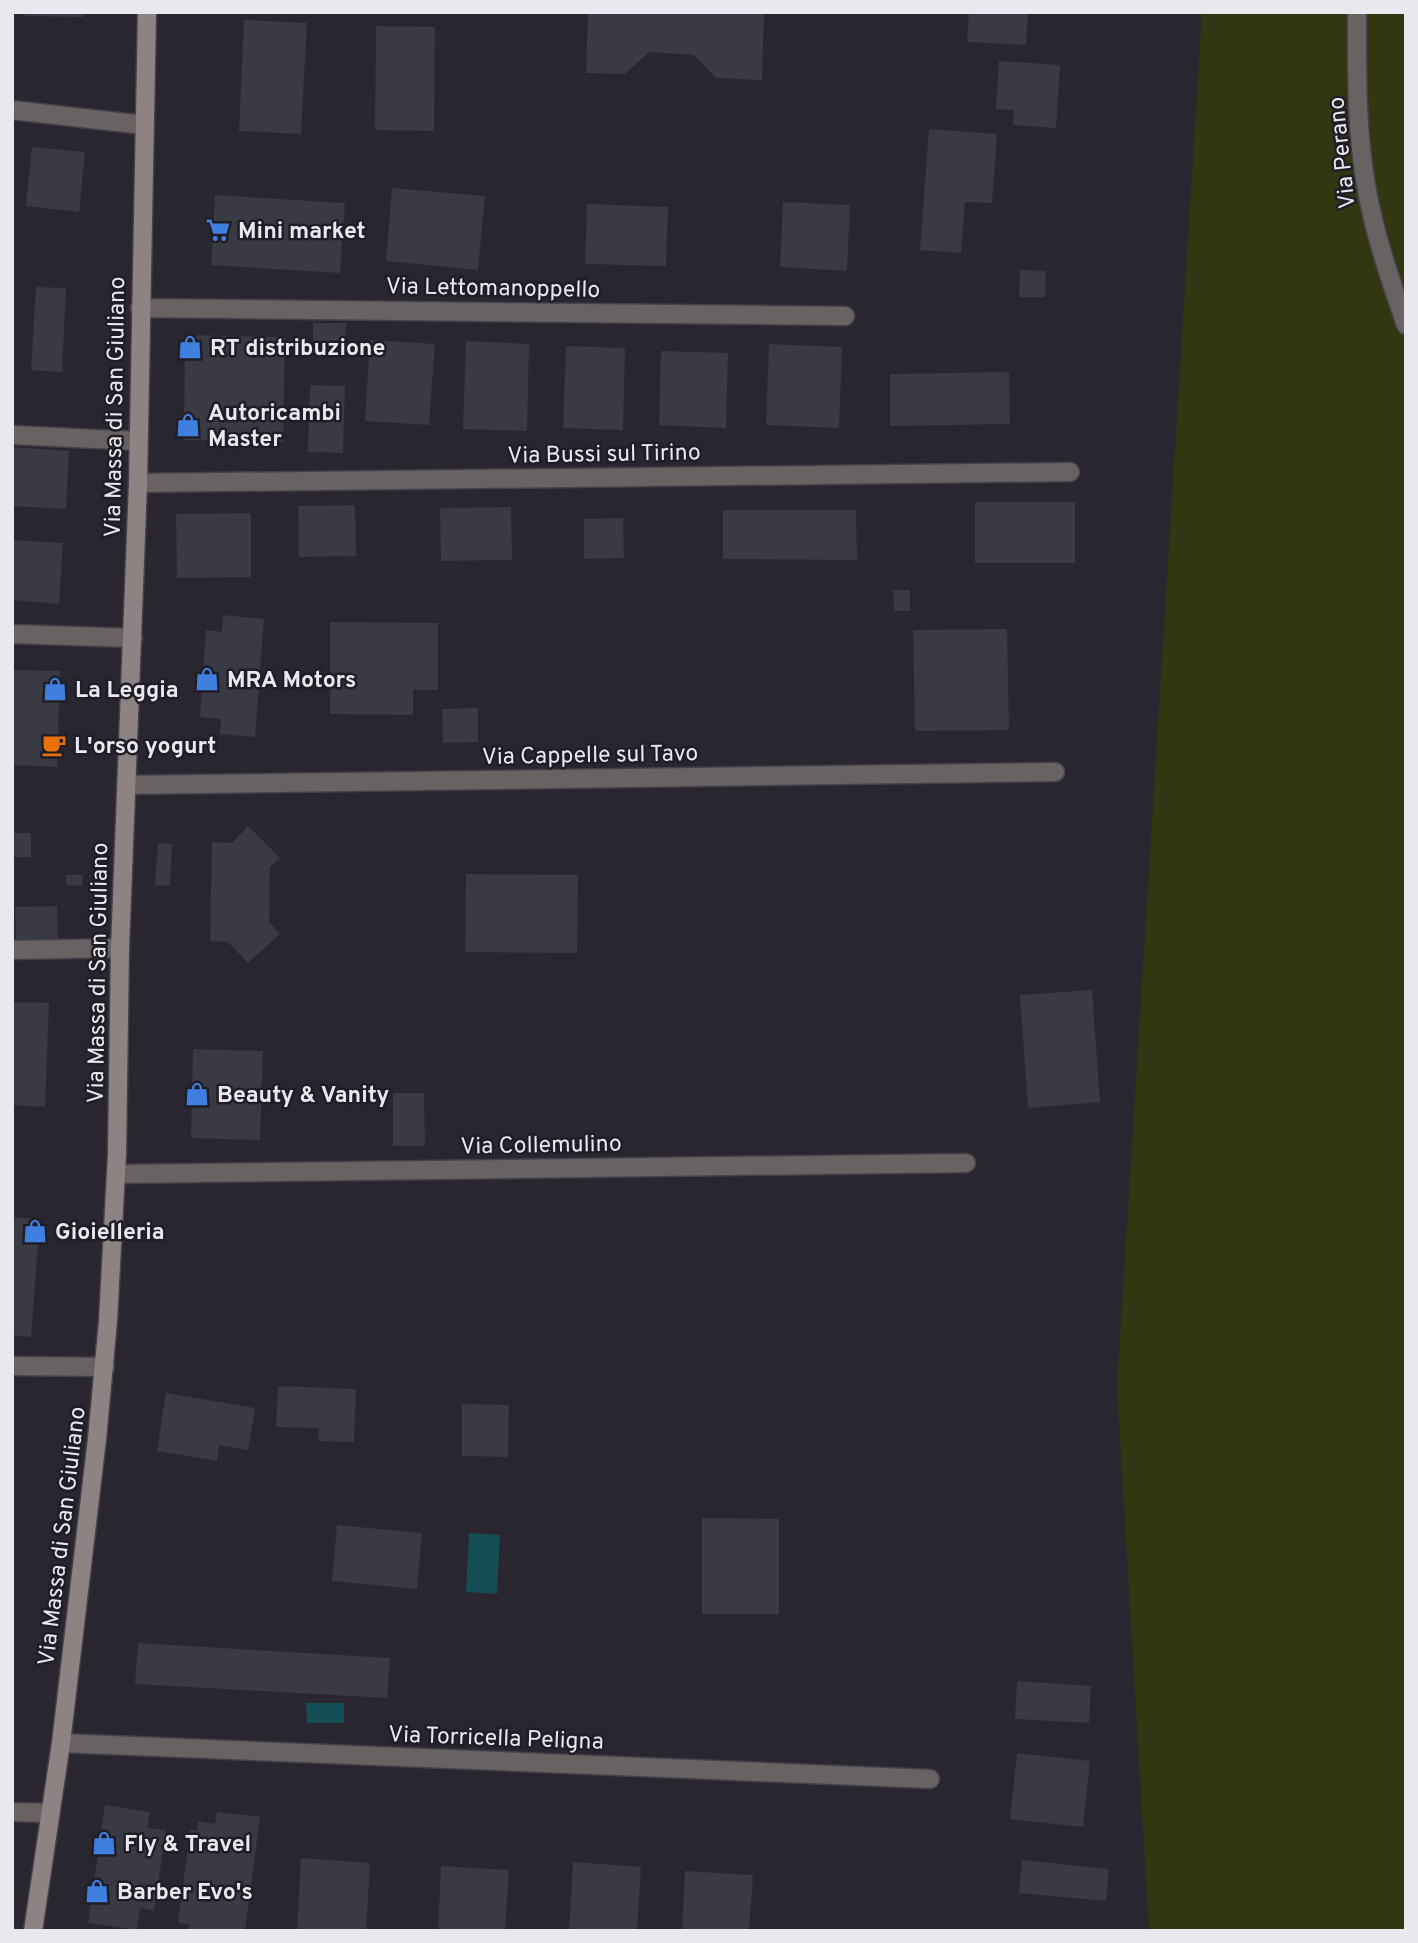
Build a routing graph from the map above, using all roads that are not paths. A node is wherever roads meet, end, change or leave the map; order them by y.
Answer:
1 (147, 12) edge
2 (1357, 12) edge
3 (12, 110) edge
4 (144, 125) junction
5 (140, 308) junction
6 (845, 316) dead end
7 (1406, 325) edge
8 (12, 435) edge
9 (138, 441) junction
10 (1070, 472) dead end
11 (138, 483) junction
12 (12, 634) edge
13 (133, 638) junction
14 (1055, 772) dead end
15 (126, 785) junction
16 (120, 948) junction
17 (12, 950) edge
18 (966, 1163) dead end
19 (116, 1174) junction
20 (12, 1366) edge
21 (105, 1367) junction
22 (61, 1744) junction
23 (930, 1779) dead end
24 (12, 1812) edge
25 (50, 1813) junction
26 (33, 1931) edge

1 - 4 street, Via Massa di San Giuliano
2 - 7 street, Via Perano
3 - 4 street
4 - 5 street, Via Massa di San Giuliano
5 - 6 street, Via Lettomanoppello
5 - 9 street, Via Massa di San Giuliano
8 - 9 street
9 - 11 street, Via Massa di San Giuliano
10 - 11 street, Via Bussi sul Tirino
11 - 13 street, Via Massa di San Giuliano
12 - 13 street
13 - 15 street, Via Massa di San Giuliano
14 - 15 street, Via Cappelle sul Tavo
15 - 16 street, Via Massa di San Giuliano
16 - 17 street
16 - 19 street, Via Massa di San Giuliano
18 - 19 street, Via Collemulino
19 - 21 street, Via Massa di San Giuliano
20 - 21 street
21 - 22 street, Via Massa di San Giuliano
22 - 23 street, Via Torricella Peligna
22 - 25 street, Via Massa di San Giuliano
24 - 25 street
25 - 26 street, Via Massa di San Giuliano

